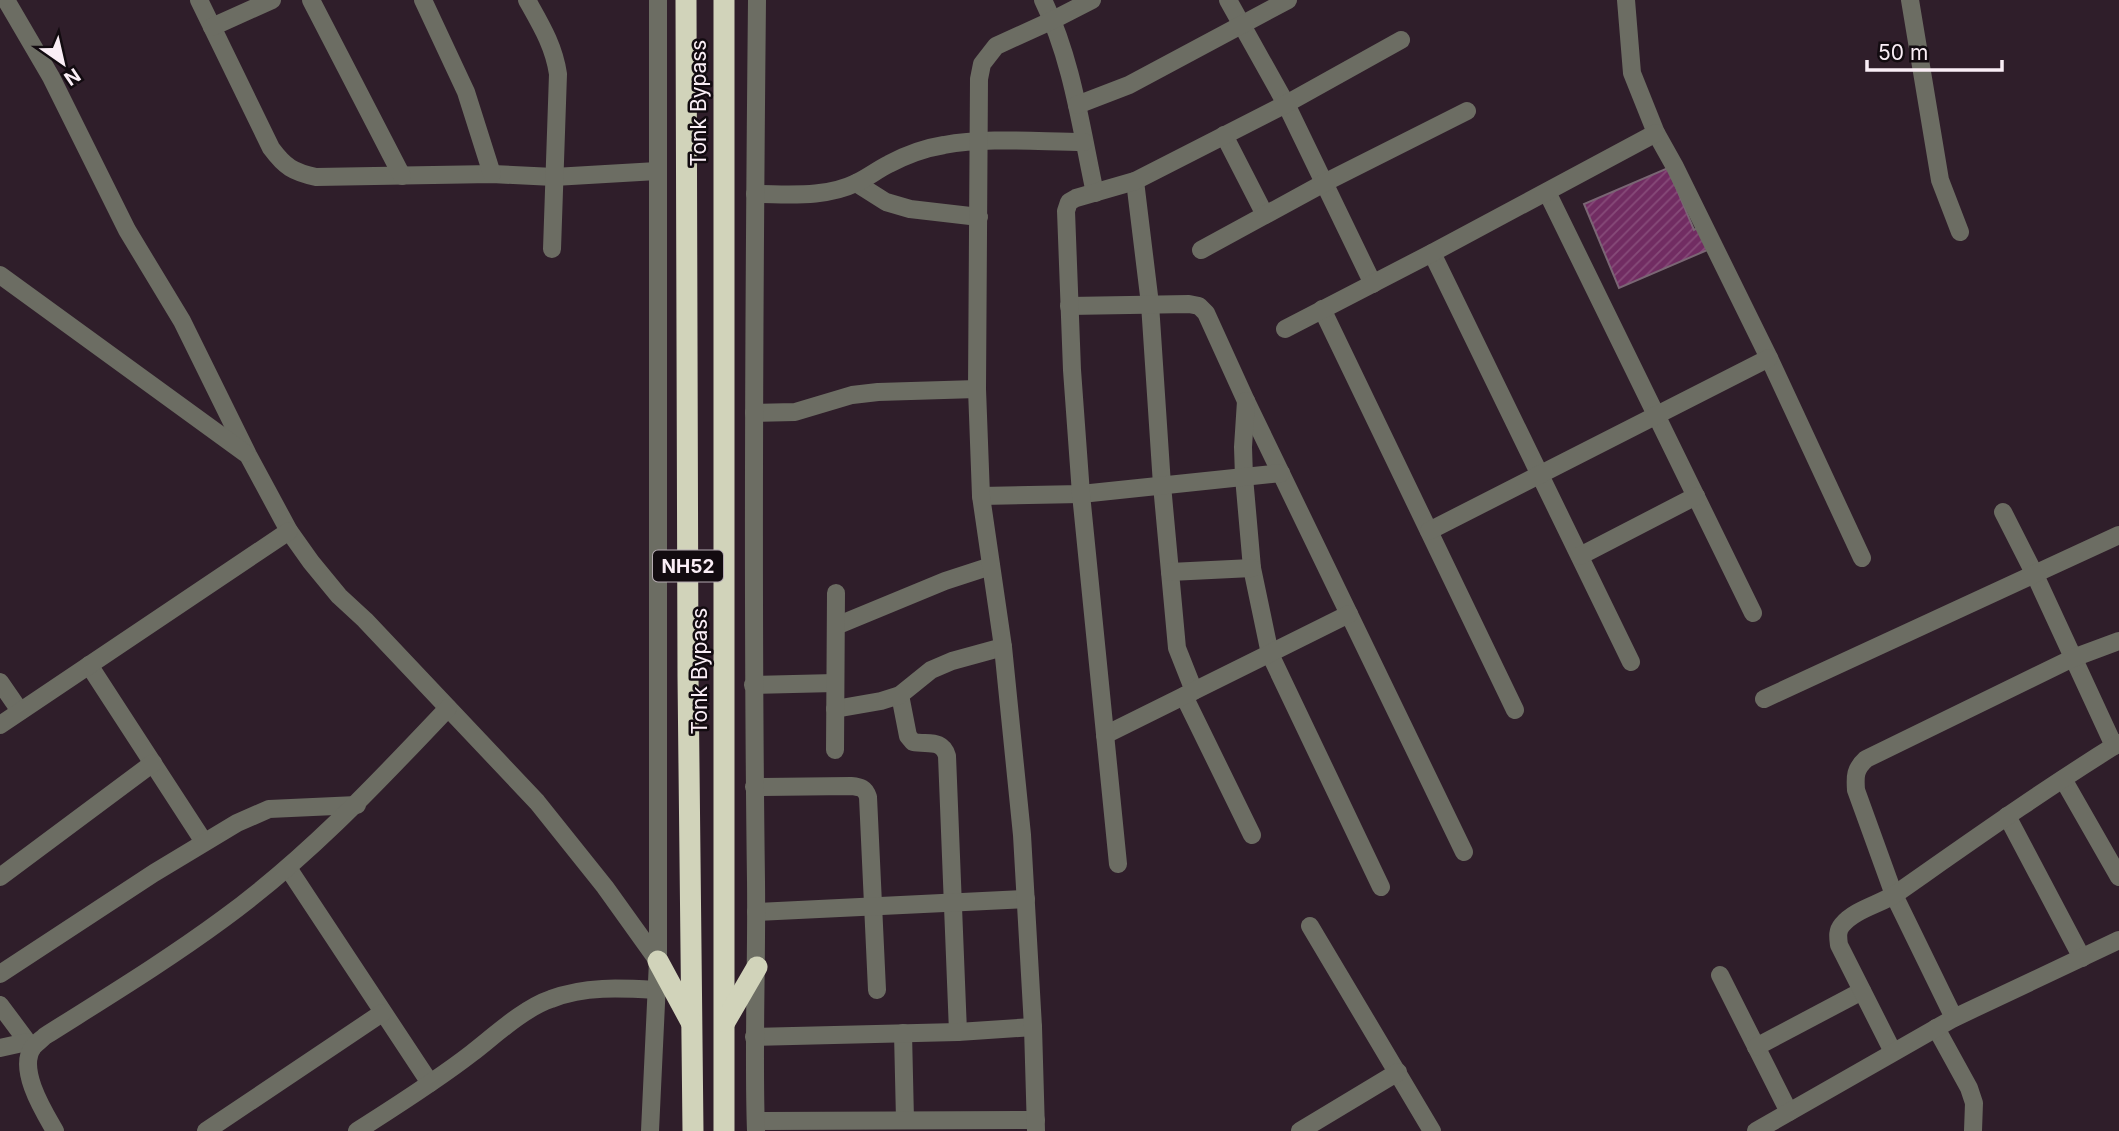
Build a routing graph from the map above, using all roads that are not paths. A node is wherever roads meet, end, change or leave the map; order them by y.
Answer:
1 (6, 0) edge
2 (199, 0) edge
3 (272, 0) edge
4 (311, 0) edge
5 (423, 0) edge
6 (527, 0) edge
7 (658, 0) edge
8 (686, 0) edge
9 (724, 0) edge
10 (757, 0) edge
11 (1043, 0) edge
12 (1092, 0) edge
13 (1228, 0) edge
14 (1288, 0) edge
15 (1626, 0) edge
16 (1910, 0) edge
17 (1053, 20) junction
18 (1242, 25) junction
19 (212, 27) junction
20 (1401, 40) dead end
21 (1286, 104) junction
22 (1077, 105) junction
23 (1467, 111) dead end
24 (1656, 134) junction
25 (1224, 135) junction
26 (979, 141) junction
27 (1084, 142) junction
28 (657, 171) junction
29 (492, 174) junction
30 (402, 176) junction
31 (554, 177) junction
32 (1135, 181) junction
33 (856, 183) junction
34 (1324, 183) junction
35 (1547, 192) junction
36 (1095, 193) junction
37 (755, 194) junction
38 (1265, 215) junction
39 (979, 217) junction
40 (1960, 232) dead end
41 (552, 249) dead end
42 (1201, 250) dead end
43 (1432, 253) junction
44 (0, 275) edge
45 (1373, 284) junction
46 (1150, 304) junction
47 (1069, 306) junction
48 (1322, 309) junction
49 (1284, 329) dead end
50 (1769, 358) junction
51 (978, 389) junction
52 (1246, 401) junction
53 (754, 413) junction
54 (1657, 414) junction
55 (248, 455) junction
56 (1281, 473) junction
57 (1539, 474) junction
58 (1244, 477) junction
59 (1162, 485) junction
60 (1081, 494) junction
61 (981, 496) junction
62 (1696, 496) junction
63 (2003, 512) dead end
64 (289, 531) junction
65 (1429, 531) junction
66 (2119, 535) edge
67 (1580, 556) junction
68 (1862, 558) dead end
69 (991, 566) junction
70 (1252, 568) junction
71 (1170, 572) junction
72 (2035, 575) junction
73 (836, 593) dead end
74 (1753, 613) dead end
75 (1349, 614) junction
76 (836, 626) junction
77 (2119, 641) edge
78 (1003, 647) junction
79 (1270, 654) junction
80 (2073, 657) junction
81 (1632, 662) dead end
82 (89, 665) junction
83 (0, 682) edge
84 (835, 683) junction
85 (753, 685) junction
86 (1189, 693) junction
87 (900, 695) junction
88 (1764, 699) dead end
89 (448, 708) junction
90 (835, 709) junction
91 (1516, 710) dead end
92 (20, 711) junction
93 (0, 724) edge
94 (1105, 735) junction
95 (2116, 744) edge
96 (835, 750) dead end
97 (153, 763) junction
98 (2063, 779) junction
99 (754, 787) junction
100 (357, 805) junction
101 (2007, 816) junction
102 (1252, 835) dead end
103 (204, 842) junction
104 (1464, 852) dead end
105 (1118, 864) dead end
106 (288, 868) junction
107 (0, 877) edge
108 (2119, 877) edge
109 (1381, 887) dead end
110 (1894, 894) junction
111 (1026, 899) junction
112 (952, 902) junction
113 (874, 906) junction
114 (756, 912) junction
115 (1310, 926) dead end
116 (2119, 940) edge
117 (2082, 958) junction
118 (657, 961) junction
119 (757, 967) junction
120 (0, 974) edge
121 (1720, 975) dead end
122 (656, 990) junction
123 (877, 990) dead end
124 (1862, 991) junction
125 (0, 1005) edge
126 (382, 1013) junction
127 (1954, 1018) junction
128 (724, 1023) junction
129 (692, 1024) junction
130 (1033, 1027) junction
131 (1936, 1028) junction
132 (958, 1032) junction
133 (903, 1033) junction
134 (754, 1037) junction
135 (30, 1045) junction
136 (1756, 1047) junction
137 (0, 1048) edge
138 (1894, 1052) junction
139 (1398, 1072) junction
140 (430, 1083) junction
141 (1788, 1112) junction
142 (909, 1124) edge
143 (756, 1126) edge
144 (1036, 1126) edge
145 (55, 1131) edge
146 (206, 1131) edge
147 (357, 1131) edge
148 (650, 1131) edge
149 (693, 1131) edge
150 (724, 1131) edge
151 (1300, 1131) edge
152 (1432, 1131) edge
153 (1756, 1131) edge
154 (1973, 1131) edge

1 - 55 street
2 - 19 street
3 - 19 street
4 - 30 street
5 - 29 street
6 - 31 street
7 - 28 street
8 - 129 highway, NH52
9 - 128 highway, Tonk Bypass / NH52
10 - 37 street
11 - 17 street
12 - 17 street
13 - 18 street
14 - 18 street
15 - 24 street
16 - 40 street
17 - 22 street
17 - 26 street
18 - 21 street
18 - 22 street
19 - 30 street
20 - 21 street
21 - 25 street
21 - 34 street
22 - 27 street
23 - 34 street
24 - 35 street
24 - 50 street
25 - 32 street
25 - 38 street
26 - 27 street
26 - 33 street
26 - 39 street
27 - 36 street
28 - 31 street
28 - 118 street
29 - 30 street
29 - 31 street
31 - 41 street
32 - 36 street
32 - 46 street
33 - 37 street
33 - 39 street
34 - 38 street
34 - 45 street
35 - 43 street
35 - 54 street
36 - 47 street
37 - 53 street
38 - 42 street
39 - 51 street
43 - 45 street
43 - 57 street
44 - 55 street
45 - 48 street
46 - 47 street
46 - 52 street
46 - 59 street
47 - 60 street
48 - 49 street
48 - 65 street
50 - 54 street
50 - 68 street
51 - 53 street
51 - 61 street
52 - 56 street
52 - 58 street
53 - 85 street
54 - 57 street
54 - 62 street
55 - 64 street
56 - 58 street
56 - 75 street
57 - 65 street
57 - 67 street
58 - 59 street
58 - 70 street
59 - 60 street
59 - 71 street
60 - 61 street
60 - 94 street
61 - 69 street
62 - 67 street
62 - 74 street
63 - 72 street
64 - 82 street
64 - 89 street
65 - 91 street
66 - 72 street
67 - 81 street
69 - 76 street
69 - 78 street
70 - 71 street
70 - 79 street
71 - 86 street
72 - 80 street
72 - 88 street
73 - 76 street
75 - 79 street
75 - 104 street
76 - 84 street
77 - 80 street
78 - 87 street
78 - 111 street
79 - 86 street
79 - 109 street
80 - 95 street
80 - 110 street
82 - 92 street
82 - 97 street
83 - 92 street
84 - 85 street
84 - 90 street
85 - 99 street
86 - 94 street
86 - 102 street
87 - 90 street
87 - 112 street
89 - 100 street
89 - 118 street
90 - 96 street
92 - 93 street
94 - 105 street
95 - 98 street
97 - 103 street
97 - 107 street
98 - 101 street
98 - 108 street
99 - 113 street
99 - 114 street
100 - 103 street
100 - 106 street
101 - 110 street
101 - 117 street
103 - 120 street
106 - 126 street
106 - 135 street
110 - 124 street
110 - 127 street
111 - 112 street
111 - 130 street
112 - 113 street
112 - 132 street
113 - 114 street
113 - 123 street
114 - 119 street
115 - 139 street
116 - 117 street
117 - 127 street
118 - 122 street
118 - 129 highway
119 - 128 highway
119 - 134 street
121 - 136 street
122 - 140 street
122 - 148 street
124 - 136 street
124 - 138 street
125 - 135 street
126 - 140 street
126 - 146 street
127 - 131 street
128 - 150 highway, Tonk Bypass / NH52
129 - 149 highway, NH52
130 - 132 street
130 - 144 street
131 - 138 street
131 - 154 street
132 - 133 street
133 - 134 street
133 - 142 street
134 - 143 street
135 - 137 street
135 - 145 street
136 - 141 street
138 - 141 street
139 - 151 street
139 - 152 street
140 - 147 street
141 - 153 street
142 - 143 street
142 - 144 street

